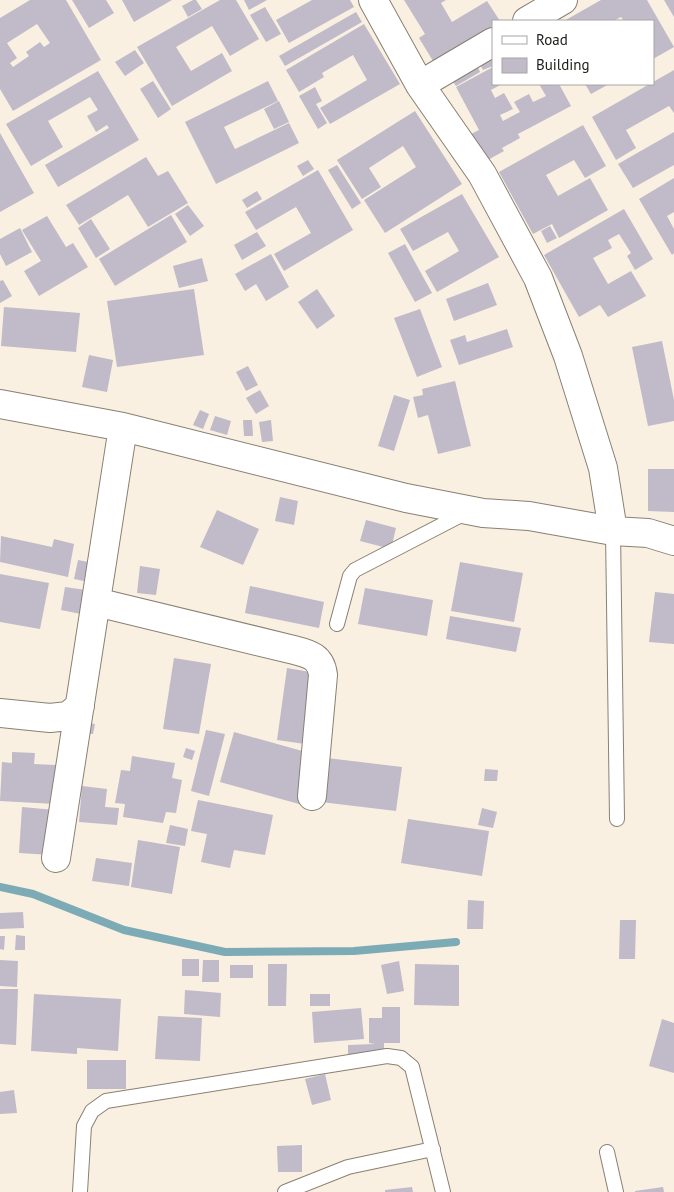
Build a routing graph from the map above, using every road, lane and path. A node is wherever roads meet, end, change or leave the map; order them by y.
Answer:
1 (373, 0) edge
2 (563, 0) edge
3 (529, 20) edge
4 (492, 43) edge
5 (420, 85) junction
6 (0, 404) edge
7 (123, 427) junction
8 (469, 511) junction
9 (613, 532) junction
10 (674, 541) edge
11 (96, 602) junction
12 (337, 624) dead end
13 (80, 706) junction
14 (0, 713) edge
15 (312, 796) dead end
16 (617, 820) dead end
17 (56, 858) dead end
18 (433, 1149) junction
19 (607, 1152) dead end
20 (80, 1192) edge
21 (285, 1192) edge
22 (443, 1192) edge
23 (616, 1192) edge

1 - 5 street
2 - 3 street
4 - 5 street
5 - 9 street
6 - 7 street
7 - 8 street
7 - 11 street
8 - 9 street
8 - 12 lane
9 - 10 street
9 - 16 lane
11 - 13 street
11 - 15 street
13 - 14 street
13 - 17 street
18 - 20 lane
18 - 21 lane
18 - 22 lane
19 - 23 lane

